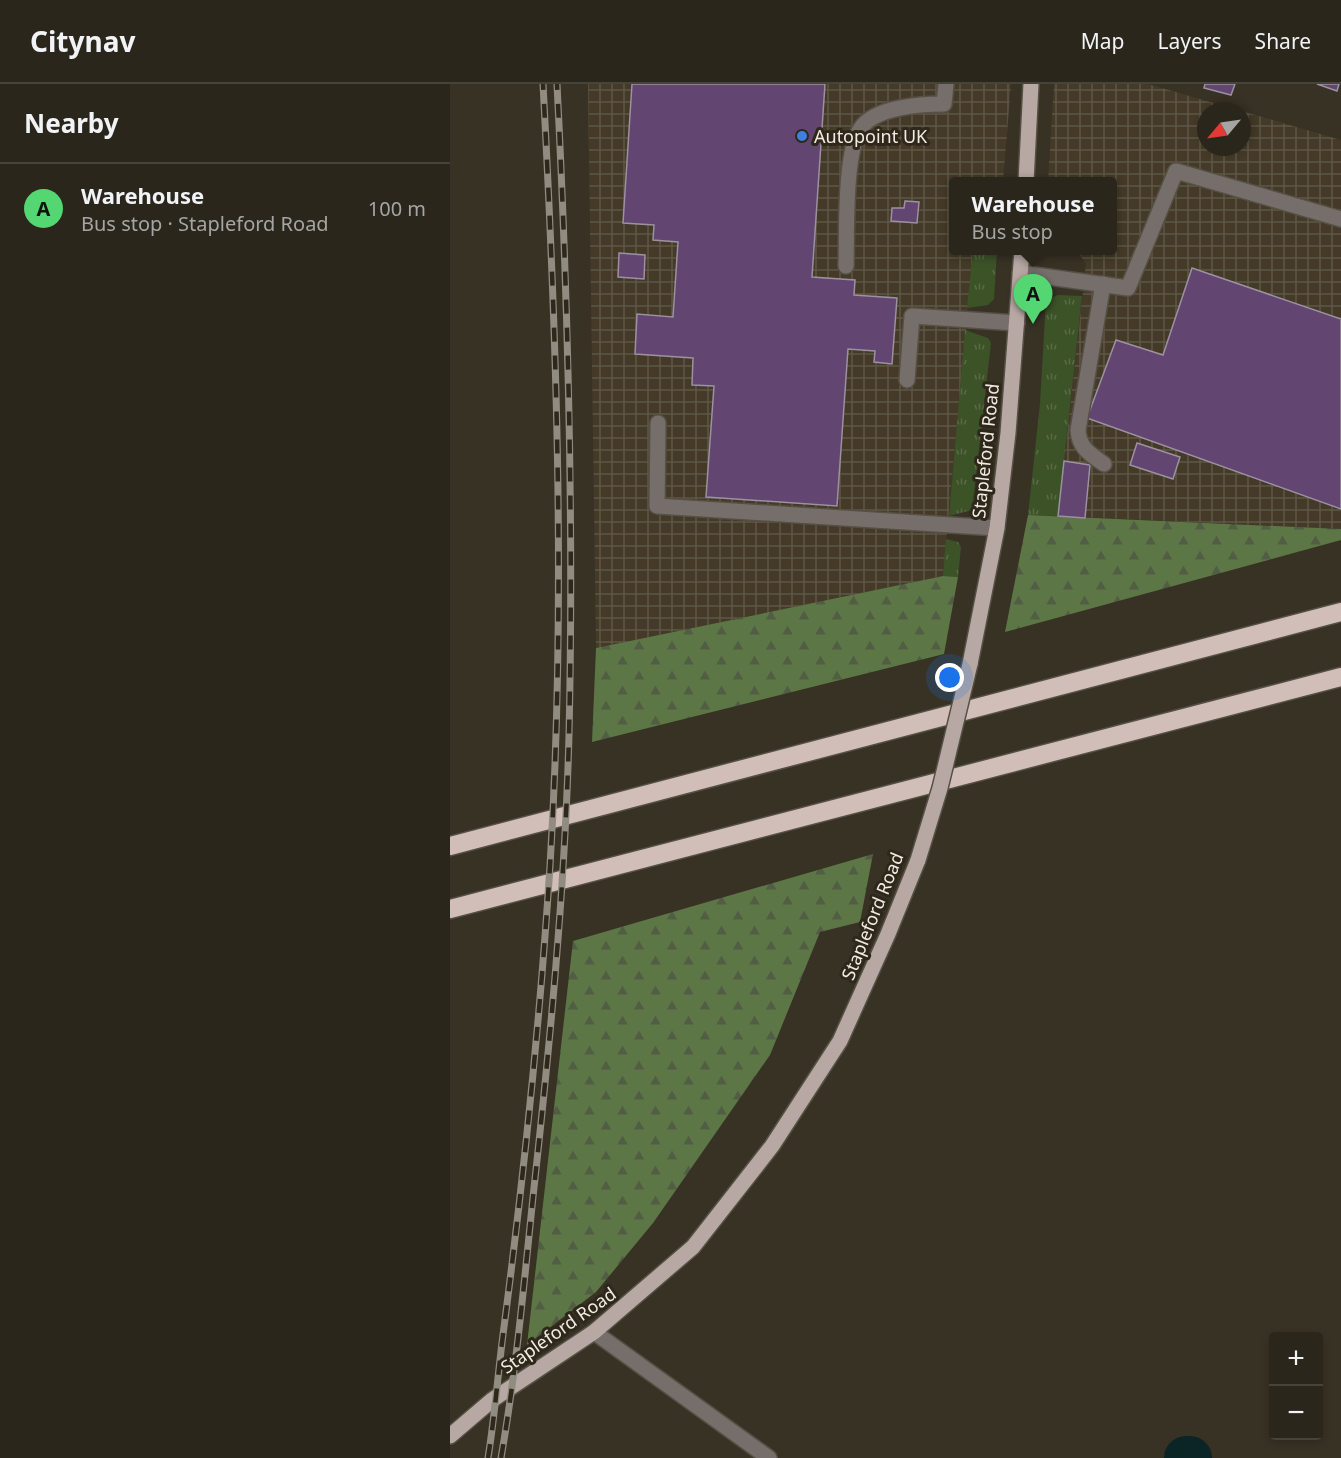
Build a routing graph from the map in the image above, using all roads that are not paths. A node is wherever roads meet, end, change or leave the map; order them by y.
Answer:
1 (946, 84) edge
2 (1032, 84) edge
3 (1026, 177) edge
4 (1341, 219) edge
5 (1022, 255) edge
6 (846, 266) dead end
7 (1020, 273) junction
8 (1103, 284) junction
9 (1017, 323) junction
10 (908, 380) dead end
11 (658, 423) dead end
12 (1104, 464) dead end
13 (997, 528) junction
14 (1341, 612) edge
15 (1341, 677) edge
16 (450, 846) edge
17 (450, 909) edge
18 (594, 1332) junction
19 (450, 1436) edge
20 (769, 1458) edge

1 - 6 lane
2 - 3 main road
4 - 8 lane
5 - 7 main road, Stapleford Road
7 - 8 lane
7 - 9 main road, Stapleford Road
8 - 12 lane
9 - 10 lane
9 - 13 main road, Stapleford Road
11 - 13 lane
13 - 18 main road, Stapleford Road, bridge
14 - 16 highway
15 - 17 highway
18 - 19 main road, Stapleford Road
18 - 20 lane

